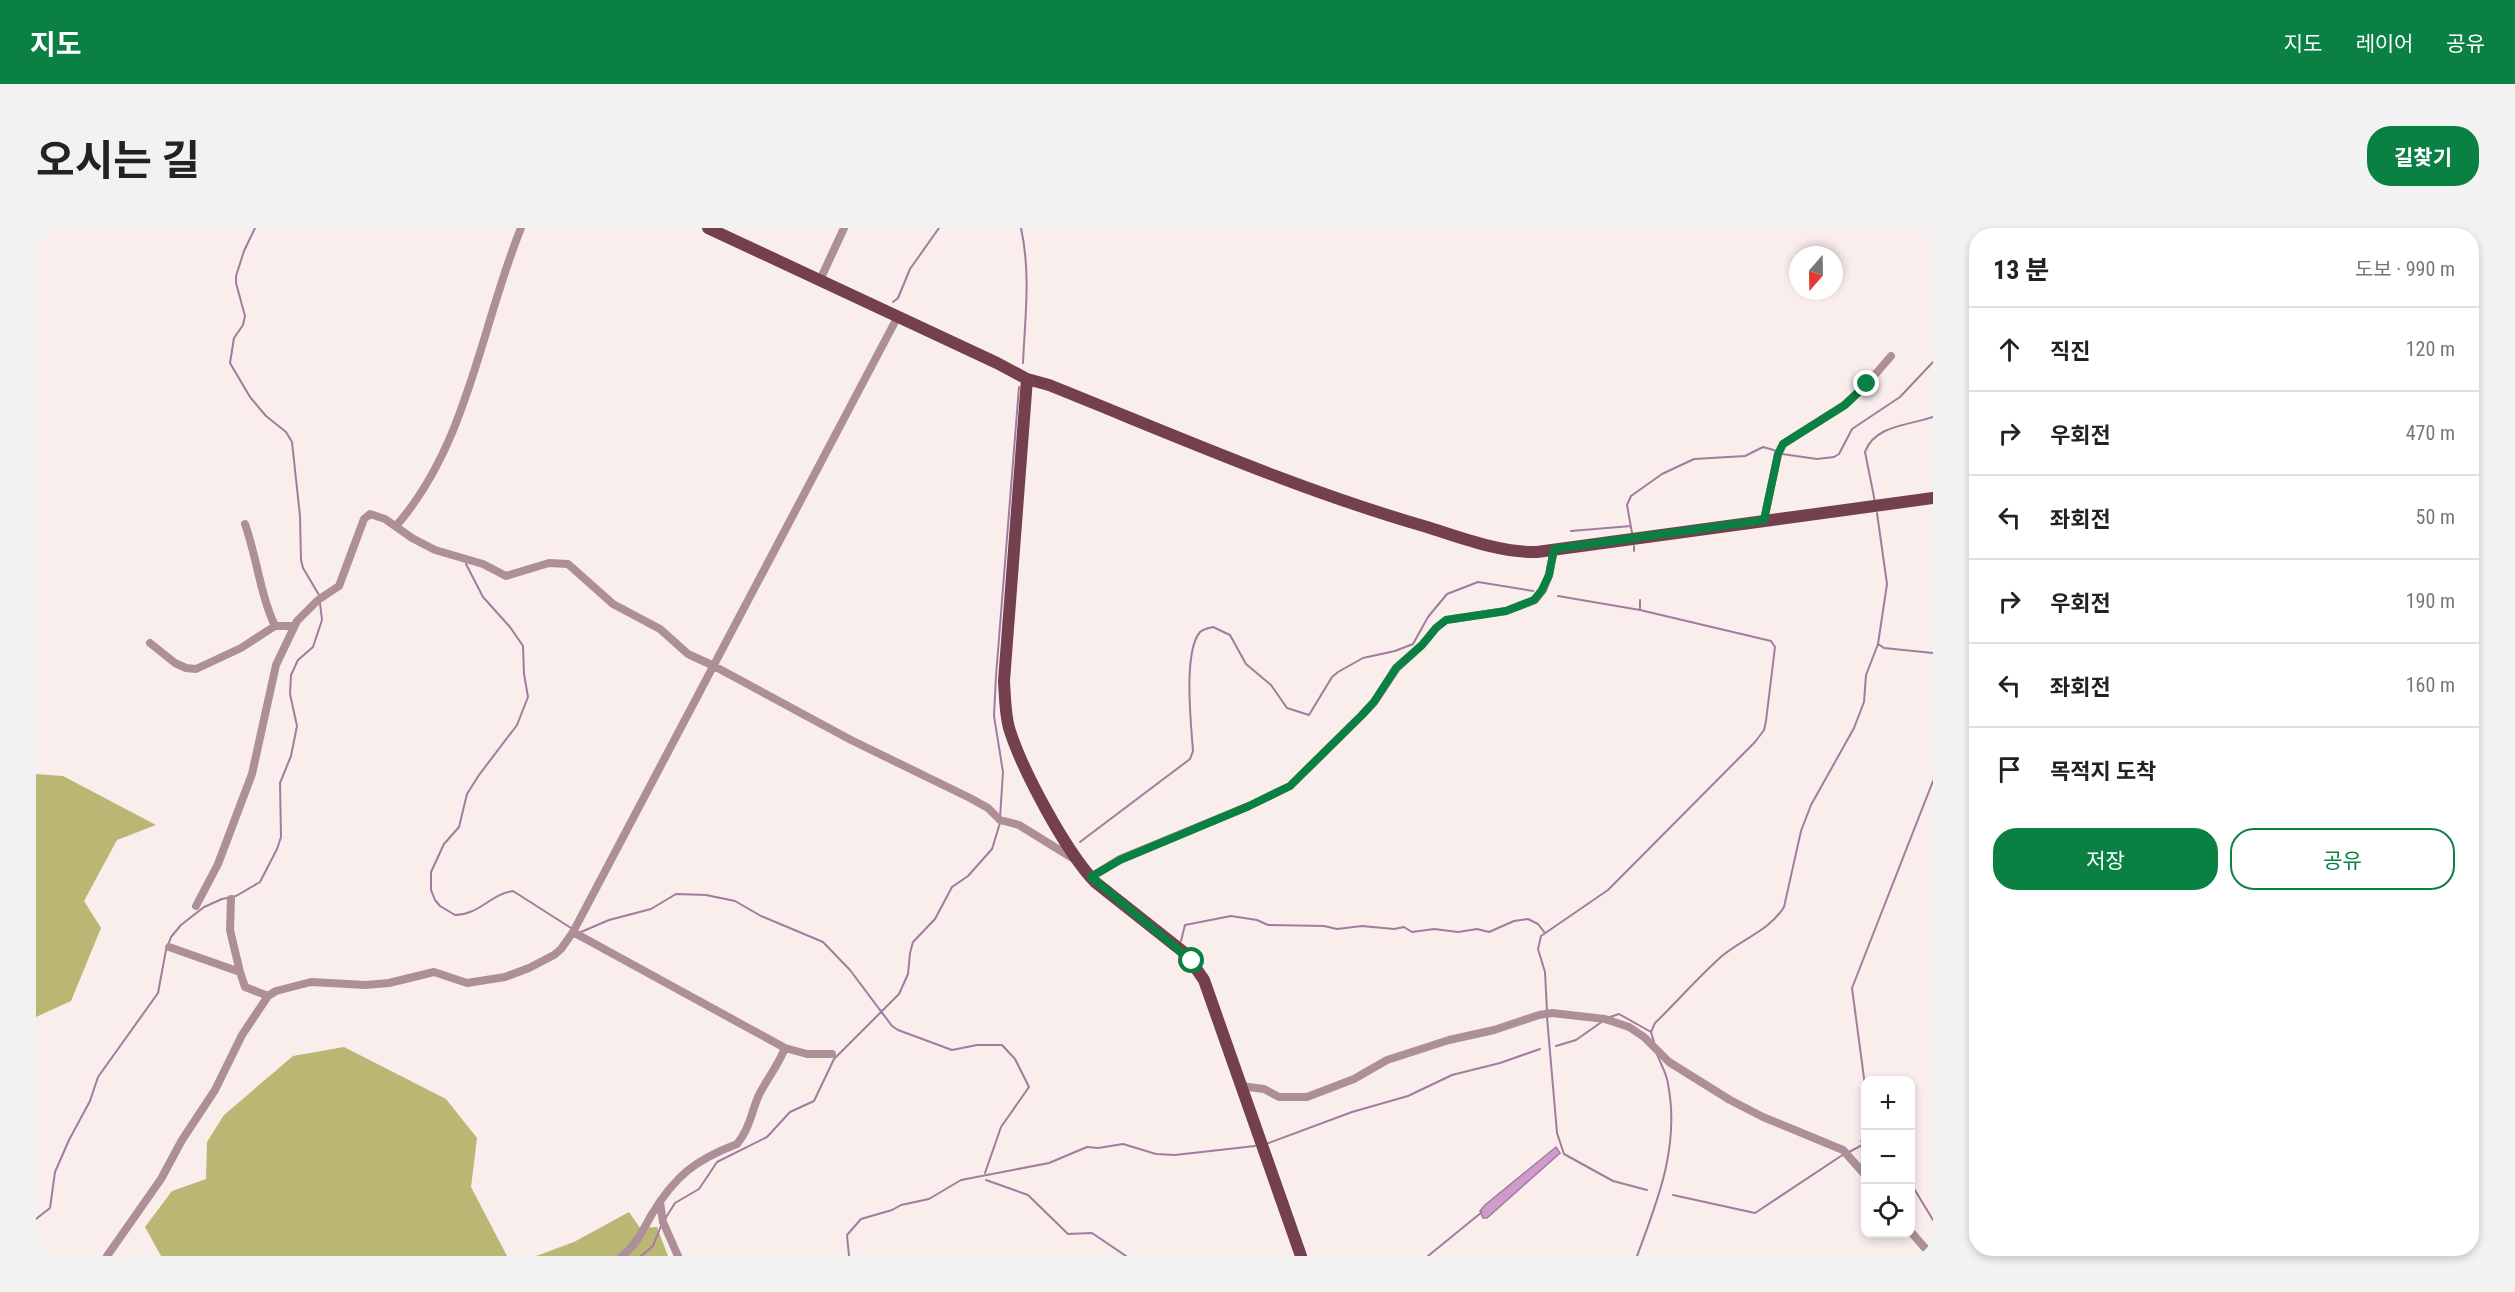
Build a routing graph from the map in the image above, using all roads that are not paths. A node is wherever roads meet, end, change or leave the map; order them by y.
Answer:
1 (521, 228) edge
2 (708, 228) edge
3 (844, 228) edge
4 (820, 280) junction
5 (897, 318) junction
6 (1891, 356) dead end
7 (1027, 379) junction
8 (1933, 498) edge
9 (1764, 520) junction
10 (245, 524) dead end
11 (396, 526) junction
12 (1554, 549) junction
13 (275, 626) junction
14 (294, 626) junction
15 (150, 643) dead end
16 (714, 666) junction
17 (1079, 861) junction
18 (1091, 877) junction
19 (231, 899) dead end
20 (196, 906) dead end
21 (573, 932) junction
22 (169, 947) dead end
23 (240, 972) junction
24 (268, 996) junction
25 (785, 1048) junction
26 (832, 1054) dead end
27 (1241, 1086) junction
28 (1861, 1170) edge
29 (660, 1202) junction
30 (1915, 1236) edge
31 (107, 1256) edge
32 (622, 1256) edge
33 (678, 1256) edge
34 (1301, 1256) edge
35 (1932, 1256) edge

1 - 11 street
2 - 4 main road
3 - 4 street
4 - 5 main road
5 - 7 main road
5 - 16 street
6 - 9 street
7 - 12 main road
7 - 17 main road
8 - 9 main road
9 - 12 main road
10 - 13 street
11 - 14 street
11 - 16 street
12 - 18 street
13 - 14 street
13 - 15 street
14 - 20 street
16 - 17 street
16 - 21 street
17 - 18 main road
18 - 27 main road
19 - 23 street
21 - 24 street
21 - 25 street
22 - 23 street
23 - 24 street
24 - 31 street
25 - 26 street
25 - 29 street
27 - 28 street
27 - 34 main road
29 - 32 street
29 - 33 street
30 - 35 street

